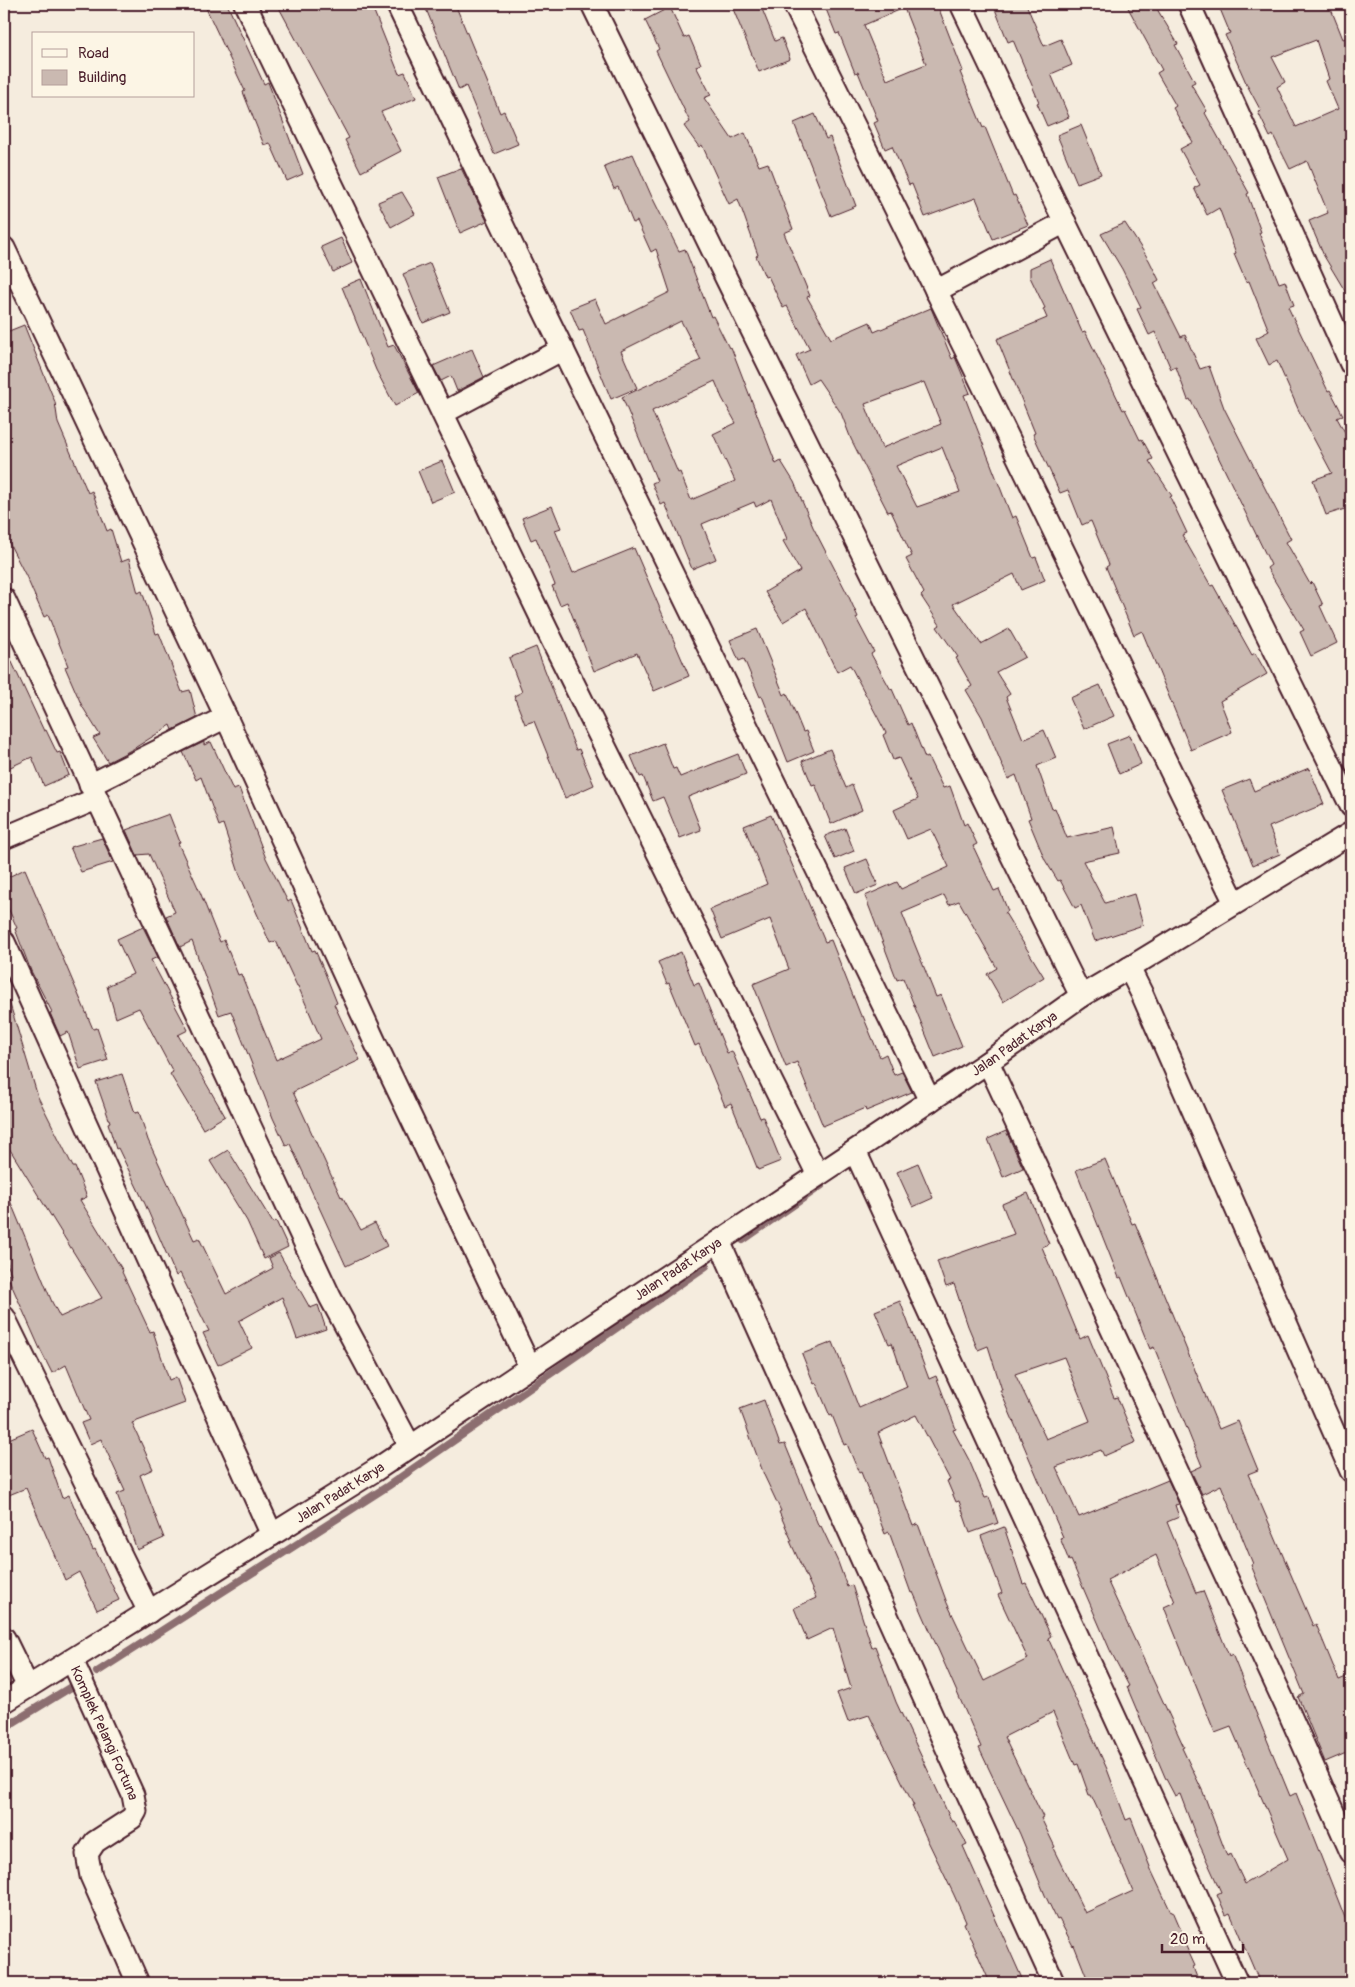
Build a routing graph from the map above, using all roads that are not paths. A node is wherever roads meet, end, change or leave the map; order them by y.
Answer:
1 (245, 4) edge
2 (397, 4) edge
3 (592, 4) edge
4 (794, 4) edge
5 (962, 4) edge
6 (1189, 4) edge
7 (1065, 222) junction
8 (4, 248) edge
9 (936, 291) junction
10 (563, 349) junction
11 (1351, 364) edge
12 (443, 413) junction
13 (4, 599) edge
14 (226, 717) junction
15 (93, 792) junction
16 (1351, 806) edge
17 (1351, 833) edge
18 (4, 838) edge
19 (1235, 903) junction
20 (4, 942) edge
21 (1129, 968) junction
22 (1081, 996) junction
23 (988, 1062) junction
24 (930, 1100) junction
25 (855, 1151) junction
26 (818, 1175) junction
27 (719, 1241) junction
28 (4, 1317) edge
29 (530, 1367) junction
30 (410, 1446) junction
31 (1351, 1472) edge
32 (272, 1535) junction
33 (148, 1612) junction
34 (4, 1638) edge
35 (72, 1660) junction
36 (28, 1687) junction
37 (4, 1702) edge
38 (1351, 1852) edge
39 (138, 1983) edge
40 (1054, 1983) edge
41 (1237, 1983) edge

1 - 12 street
2 - 10 street
3 - 22 street
4 - 9 street
5 - 7 street
6 - 11 street
7 - 9 street
7 - 16 street
8 - 14 street
9 - 19 street
10 - 12 street
10 - 24 street
12 - 26 street
13 - 15 street
14 - 15 street
14 - 29 street
15 - 18 street
15 - 30 street
17 - 19 street, Jalan Padat Karya
19 - 21 street, Jalan Padat Karya
20 - 32 street
21 - 22 street, Jalan Padat Karya
21 - 31 street
22 - 23 street, Jalan Padat Karya
23 - 24 street, Jalan Padat Karya
23 - 38 street
24 - 25 street, Jalan Padat Karya
25 - 26 street, Jalan Padat Karya
25 - 41 street
26 - 27 street, Jalan Padat Karya
27 - 29 street, Jalan Padat Karya
27 - 40 street
28 - 33 street
29 - 30 street, Jalan Padat Karya
30 - 32 street, Jalan Padat Karya
32 - 33 street, Jalan Padat Karya
33 - 35 street, Jalan Padat Karya
34 - 36 street
35 - 36 street, Jalan Padat Karya
35 - 39 street, Komplek Pelangi Fortuna
36 - 37 street, Jalan Padat Karya

